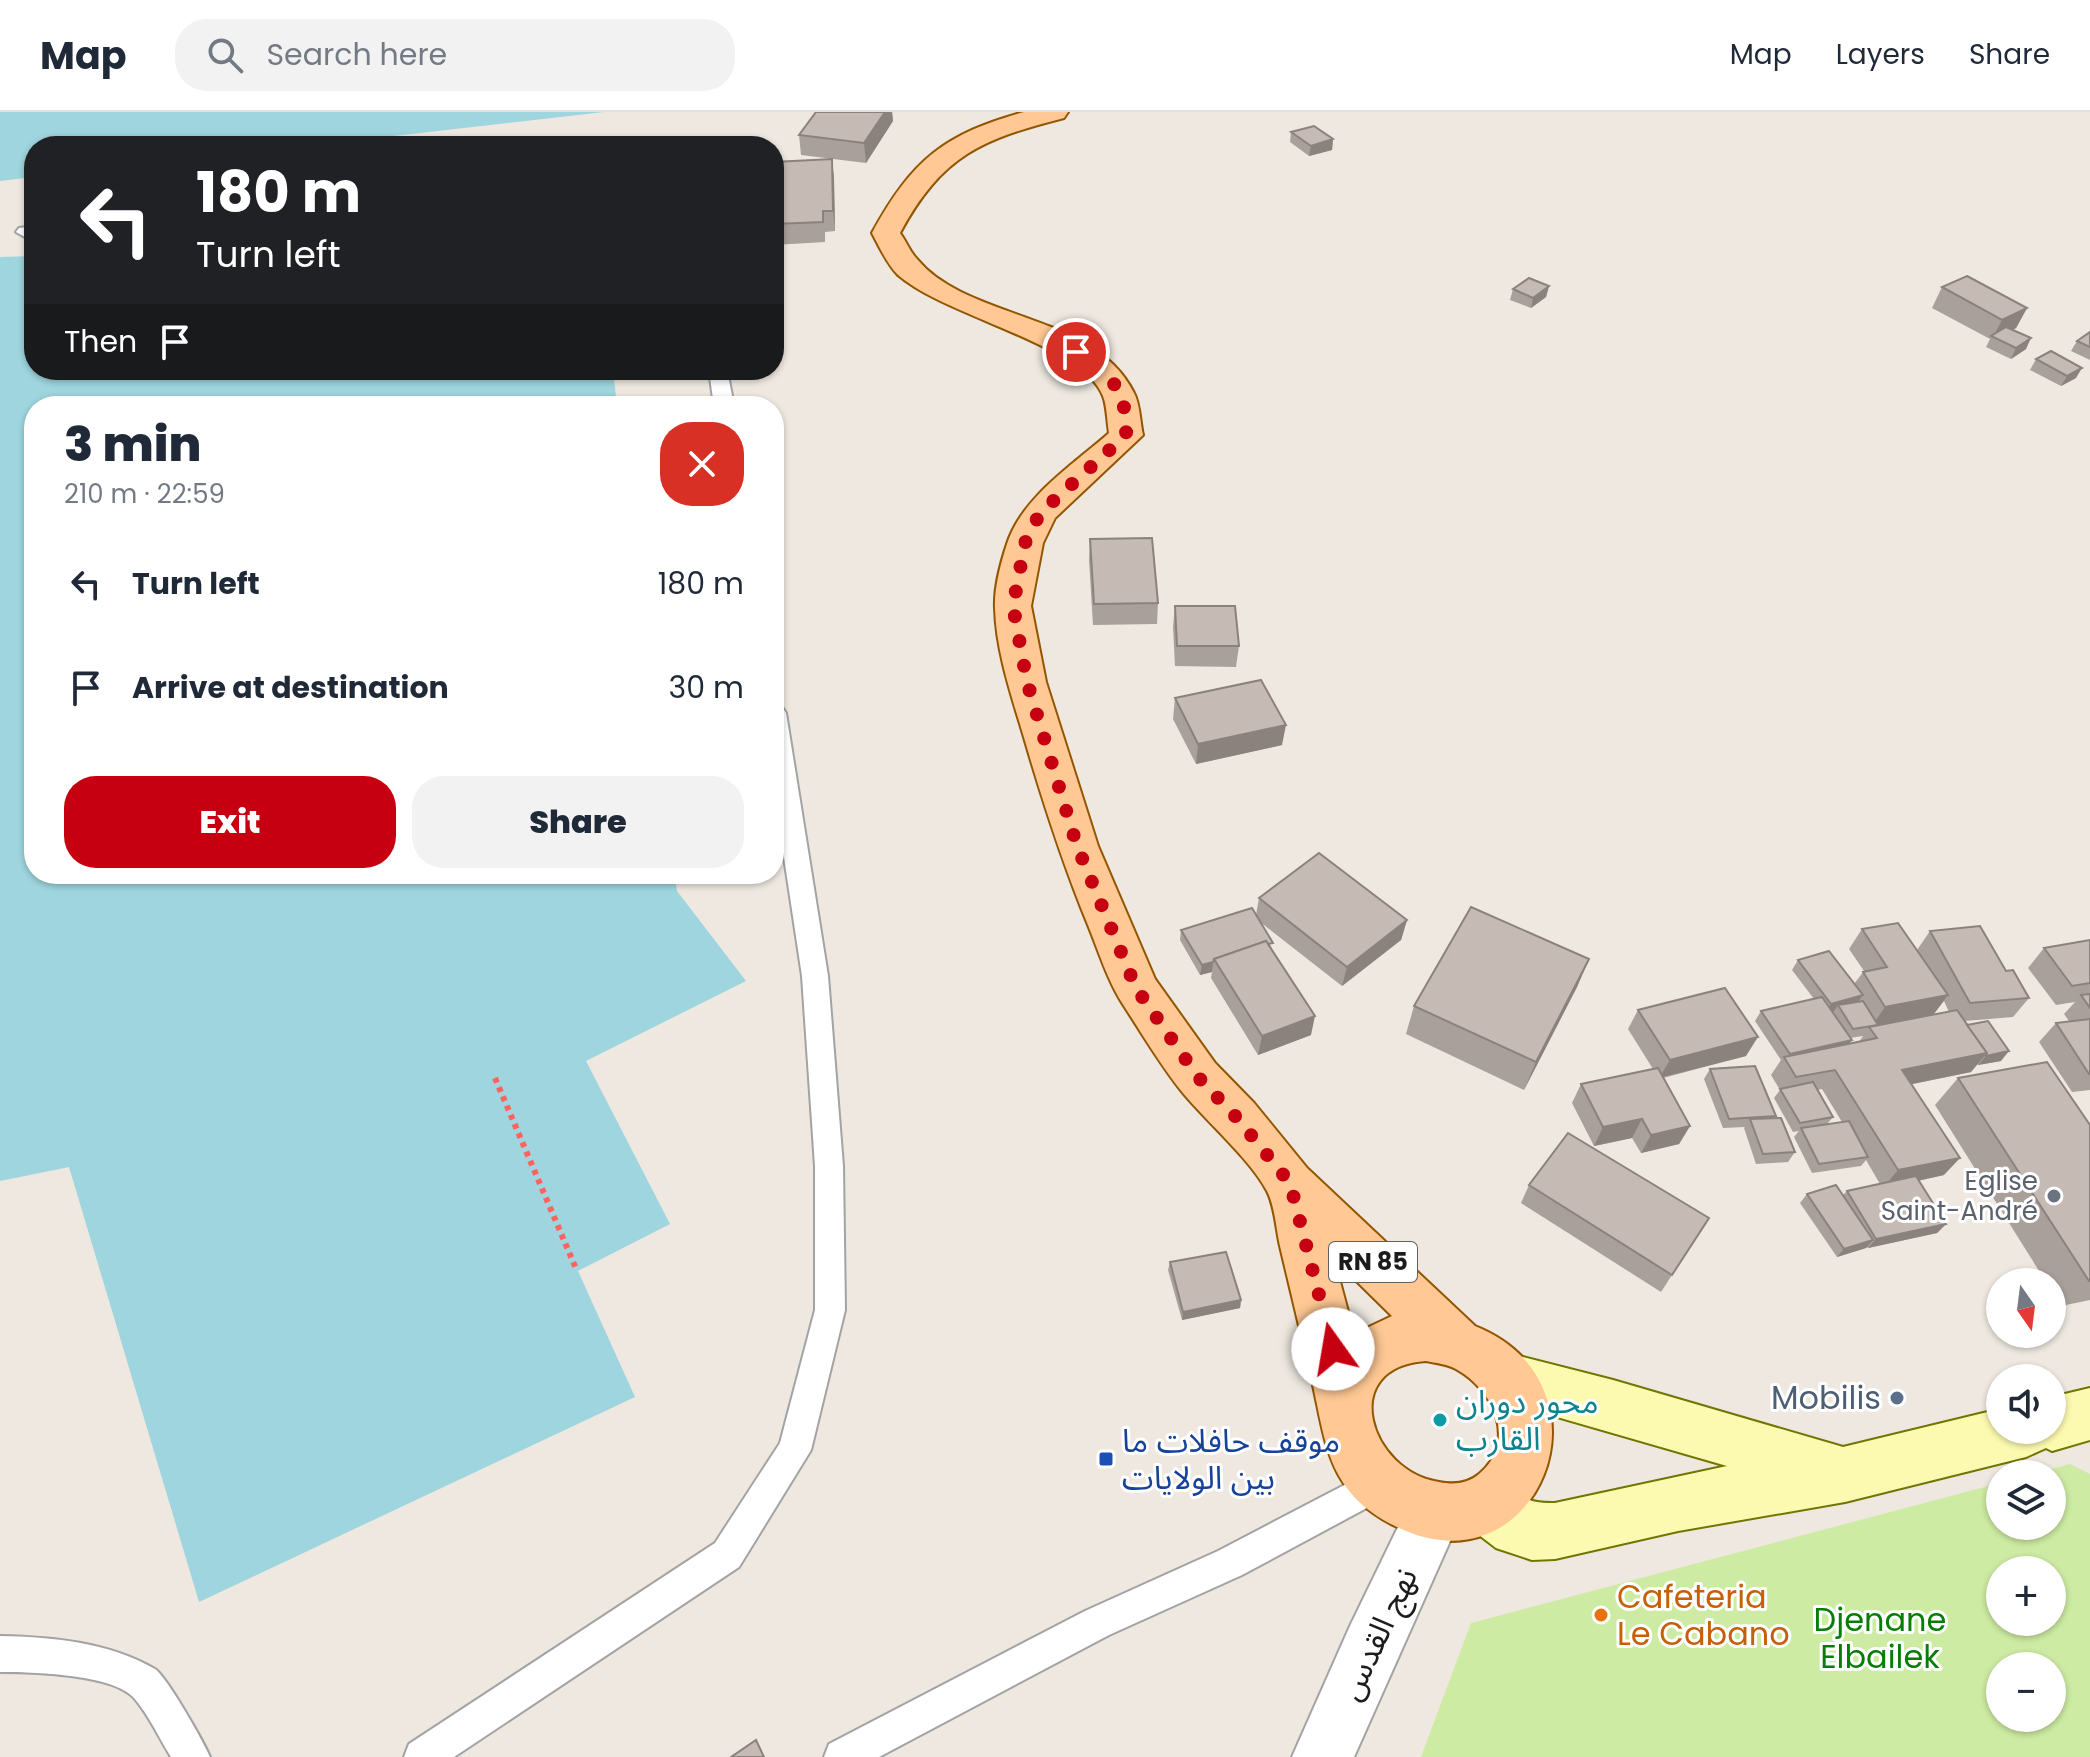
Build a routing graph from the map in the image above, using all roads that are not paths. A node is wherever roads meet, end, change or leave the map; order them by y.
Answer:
1 (1055, 112) edge
2 (784, 777) edge
3 (1290, 1183) junction
4 (1456, 1342) junction
5 (1507, 1379) junction
6 (1344, 1399) junction
7 (2090, 1414) edge
8 (2066, 1420) edge
9 (1986, 1440) edge
10 (1845, 1474) junction
11 (1377, 1484) junction
12 (1460, 1508) junction
13 (0, 1654) edge
14 (192, 1757) edge
15 (422, 1757) edge
16 (842, 1757) edge
17 (1323, 1757) edge

1 - 3 main road, RN 85
2 - 15 lane
3 - 4 main road, RN 85
3 - 6 main road, RN 85
4 - 5 main road
4 - 6 main road
5 - 10 main road
5 - 12 main road
6 - 11 main road
7 - 8 main road
9 - 10 main road
10 - 12 main road
11 - 12 main road
11 - 16 lane
12 - 17 street, نهج القدس
13 - 14 lane

